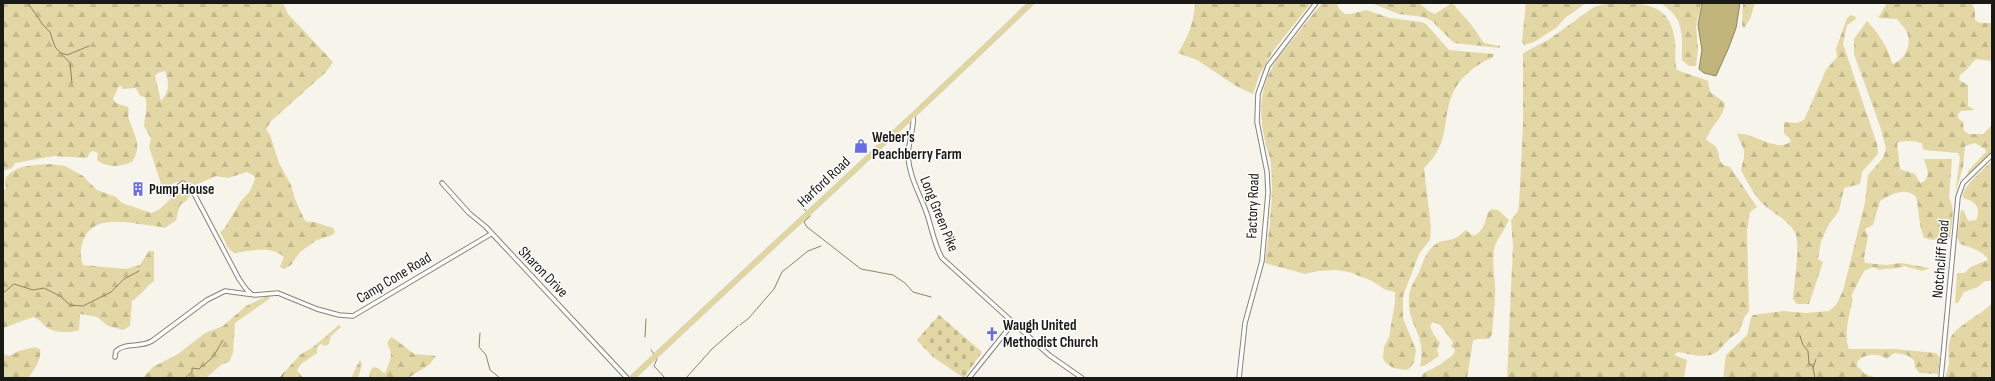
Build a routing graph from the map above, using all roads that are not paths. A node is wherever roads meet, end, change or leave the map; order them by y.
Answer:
1 (1031, 3) edge
2 (1316, 3) edge
3 (913, 116) junction
4 (1992, 155) edge
5 (442, 183) dead end
6 (170, 193) dead end
7 (491, 234) junction
8 (252, 294) junction
9 (1013, 323) junction
10 (114, 357) dead end
11 (627, 378) edge
12 (632, 378) edge
13 (969, 378) edge
14 (1082, 378) edge
15 (1239, 378) edge
16 (1941, 378) edge

1 - 3 main road, Harford Road
2 - 15 street, Factory Road
3 - 9 street, Long Green Pike
3 - 12 main road, Harford Road
4 - 16 street, Notchcliff Road
5 - 7 street, Sharon Drive
6 - 8 street
7 - 8 street, Camp Cone Road
7 - 11 street, Sharon Drive
8 - 10 street, Camp Cone Road
9 - 13 street
9 - 14 street, Long Green Pike

